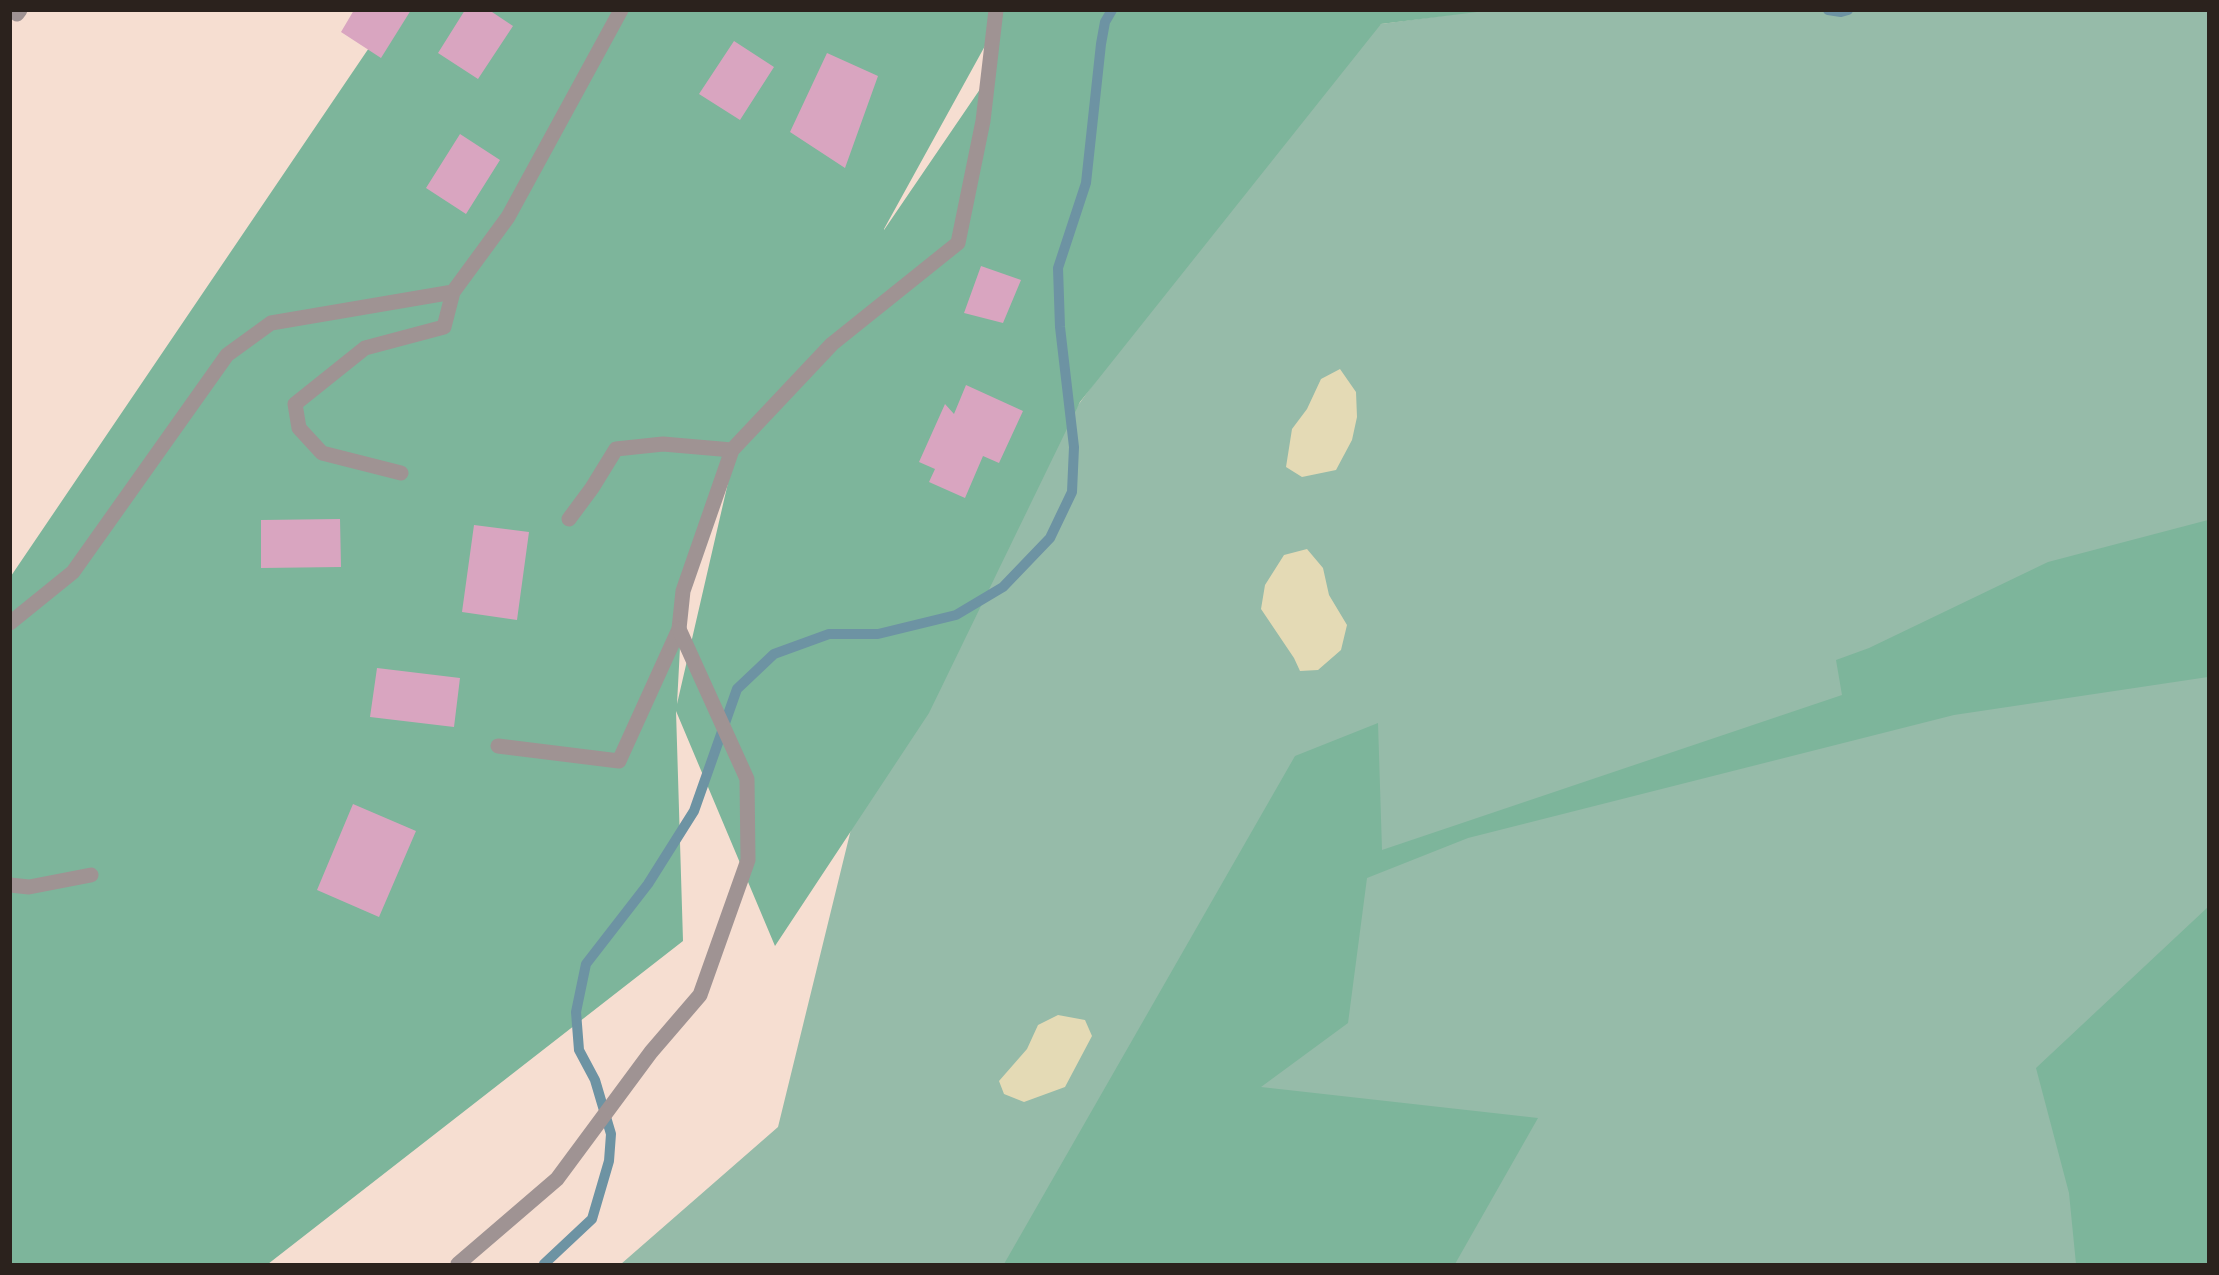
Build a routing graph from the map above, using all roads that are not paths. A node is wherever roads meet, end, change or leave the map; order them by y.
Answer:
1 (621, 10) edge
2 (996, 10) edge
3 (453, 292) junction
4 (732, 450) junction
5 (401, 472) dead end
6 (569, 519) dead end
7 (10, 623) edge
8 (679, 629) junction
9 (498, 746) dead end
10 (91, 875) dead end
11 (10, 885) edge
12 (458, 1264) edge

1 - 3 street
2 - 4 street
3 - 5 street
3 - 7 street
4 - 6 street
4 - 8 street
8 - 9 street
8 - 12 street
10 - 11 street

